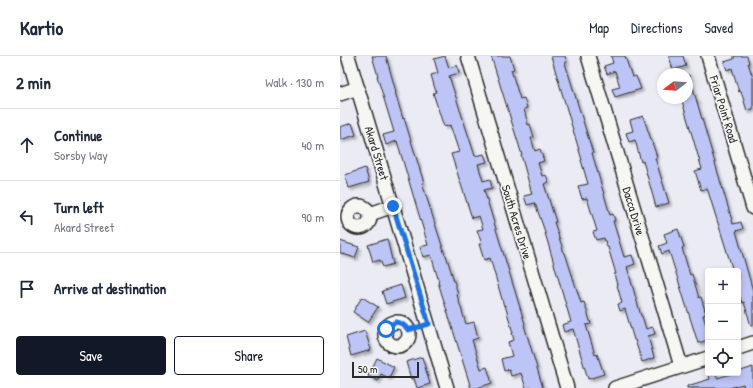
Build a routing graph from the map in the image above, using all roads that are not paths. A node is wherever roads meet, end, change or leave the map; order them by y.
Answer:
1 (348, 56) edge
2 (468, 56) edge
3 (588, 56) edge
4 (708, 56) edge
5 (358, 88) junction
6 (340, 94) edge
7 (393, 206) junction
8 (753, 208) edge
9 (370, 214) dead end
10 (429, 324) junction
11 (408, 330) dead end
12 (753, 343) edge
13 (741, 347) edge
14 (705, 359) edge
15 (681, 366) junction
16 (447, 388) edge
17 (567, 388) edge
18 (615, 388) edge

1 - 5 street, Akard Street
2 - 17 street, South Acres Drive
3 - 15 street, Dacca Drive
4 - 8 street, Friar Point Road
5 - 6 street
5 - 7 street, Akard Street
7 - 9 street
7 - 10 street, Akard Street
10 - 11 street
10 - 16 street, Akard Street
12 - 13 street
14 - 15 street
15 - 18 street

